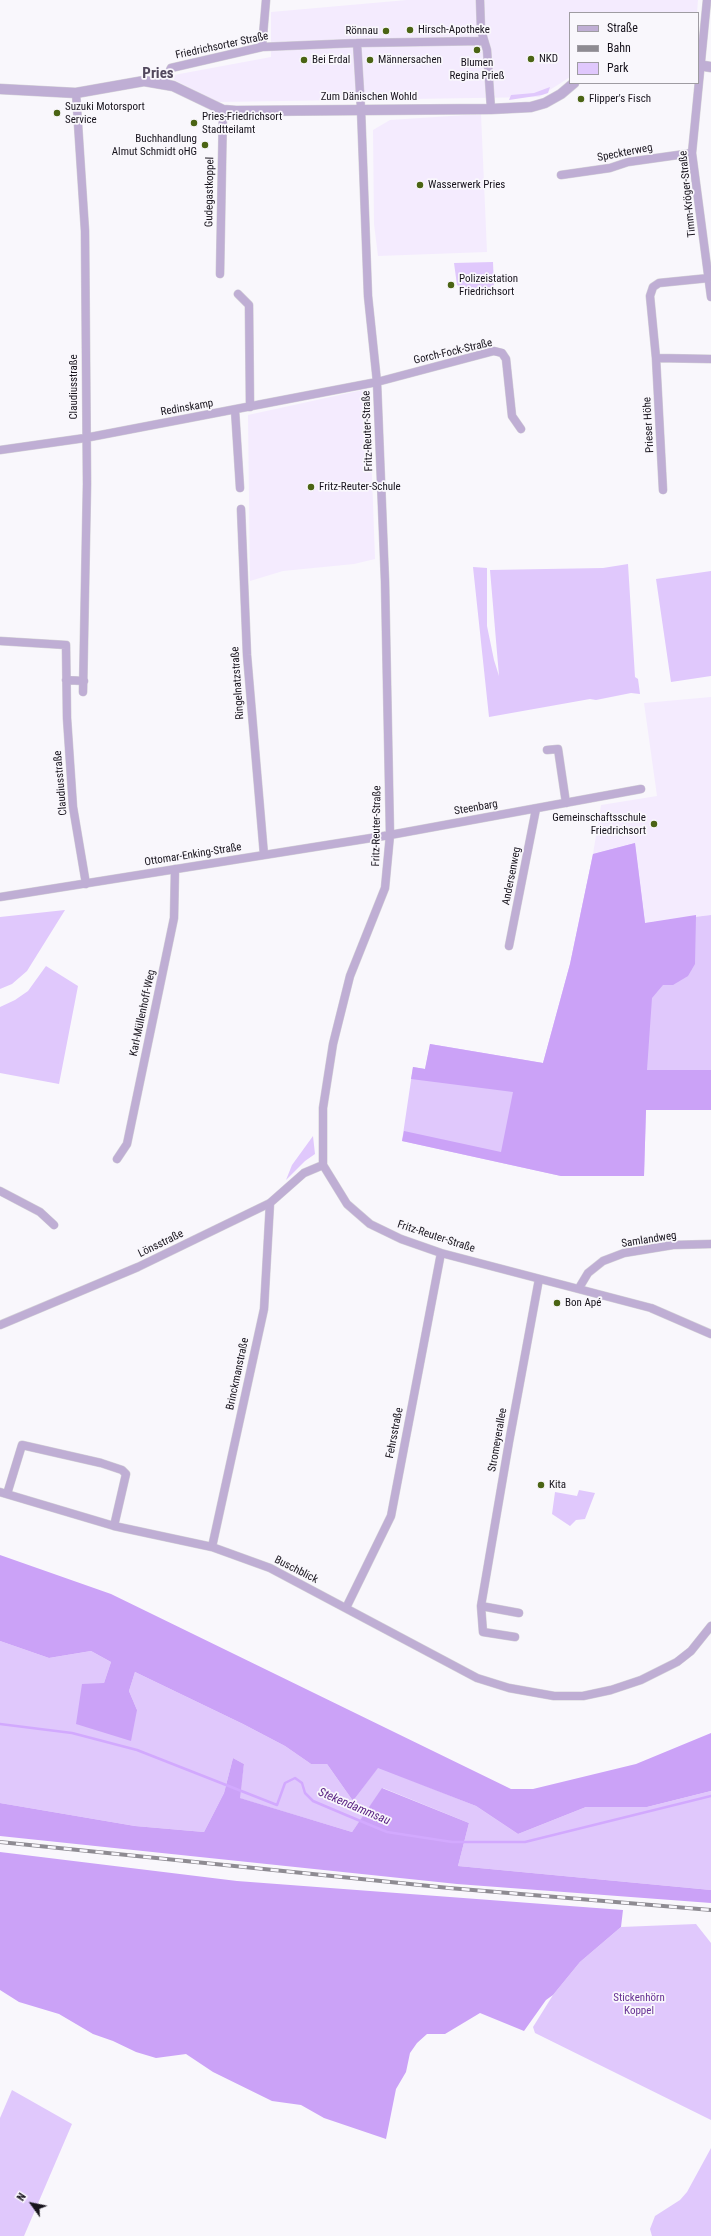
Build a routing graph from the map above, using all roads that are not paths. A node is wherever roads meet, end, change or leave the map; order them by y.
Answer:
1 (266, 0) edge
2 (480, 0) edge
3 (708, 0) edge
4 (484, 41) junction
5 (357, 43) junction
6 (262, 47) junction
7 (704, 65) edge
8 (164, 83) junction
9 (573, 84) edge
10 (0, 89) edge
11 (76, 93) junction
12 (361, 109) junction
13 (491, 109) junction
14 (223, 110) junction
15 (692, 153) junction
16 (561, 175) dead end
17 (220, 274) dead end
18 (709, 278) junction
19 (238, 294) dead end
20 (711, 297) edge
21 (656, 358) junction
22 (711, 359) edge
23 (377, 382) junction
24 (250, 407) junction
25 (235, 410) junction
26 (521, 429) dead end
27 (85, 438) junction
28 (0, 450) edge
29 (240, 488) dead end
30 (663, 490) dead end
31 (240, 510) dead end
32 (0, 641) edge
33 (66, 680) junction
34 (84, 680) junction
35 (83, 692) dead end
36 (547, 750) dead end
37 (641, 789) dead end
38 (566, 803) junction
39 (536, 809) junction
40 (390, 835) junction
41 (264, 855) junction
42 (175, 869) junction
43 (86, 884) junction
44 (0, 897) edge
45 (509, 946) dead end
46 (117, 1159) dead end
47 (322, 1165) junction
48 (0, 1191) edge
49 (270, 1203) junction
50 (54, 1225) dead end
51 (711, 1244) edge
52 (441, 1253) junction
53 (539, 1279) junction
54 (579, 1288) junction
55 (0, 1325) edge
56 (711, 1334) edge
57 (4, 1493) edge
58 (114, 1526) junction
59 (212, 1547) junction
60 (481, 1606) junction
61 (346, 1608) junction
62 (520, 1613) dead end
63 (711, 1626) edge
64 (515, 1637) dead end

1 - 6 street
2 - 4 street
3 - 7 street, Timm-Kröger-Straße
4 - 5 street, Friedrichsorter Straße
4 - 13 street
5 - 6 street, Friedrichsorter Straße
5 - 12 street, Fritz-Reuter-Straße
6 - 8 street, Friedrichsorter Straße
7 - 15 street, Timm-Kröger-Straße
8 - 11 street
8 - 14 street, Zum Dänischen Wohld
9 - 13 street, Zum Dänischen Wohld
10 - 11 street
11 - 27 street, Claudiusstraße
12 - 13 street, Zum Dänischen Wohld
12 - 14 street, Zum Dänischen Wohld
12 - 23 street, Fritz-Reuter-Straße
14 - 17 street, Gudegastkoppel
15 - 16 street, Speckterweg
15 - 18 street, Timm-Kröger-Straße
18 - 20 street, Timm-Kröger-Straße
18 - 21 street, Prieser Höhe
19 - 24 street
21 - 22 street
21 - 30 street, Prieser Höhe
23 - 24 street, Redinskamp
23 - 26 street, Gorch-Fock-Straße
23 - 40 street, Fritz-Reuter-Straße
24 - 25 street, Redinskamp
25 - 27 street, Redinskamp
25 - 29 street
27 - 28 street, Redinskamp
27 - 34 street, Claudiusstraße
31 - 41 street, Ringelnatzstraße
32 - 33 street, Claudiusstraße
33 - 34 street
33 - 43 street, Claudiusstraße
34 - 35 street, Claudiusstraße
36 - 38 street
37 - 38 street, Steenbarg
38 - 39 street, Steenbarg
39 - 40 street, Steenbarg
39 - 45 street, Andersenweg
40 - 41 street, Ottomar-Enking-Straße
40 - 47 street, Fritz-Reuter-Straße
41 - 42 street, Ottomar-Enking-Straße
42 - 43 street, Ottomar-Enking-Straße
42 - 46 street, Karl-Müllenhoff-Weg
43 - 44 street, Ottomar-Enking-Straße
47 - 49 street, Lönsstraße
47 - 52 street, Fritz-Reuter-Straße
48 - 50 street
49 - 55 street, Lönsstraße
49 - 59 street, Brinckmanstraße
51 - 54 street, Samlandweg
52 - 53 street, Fritz-Reuter-Straße
52 - 61 street, Fehrsstraße
53 - 54 street, Fritz-Reuter-Straße
53 - 60 street, Stromeyerallee
54 - 56 street, Fritz-Reuter-Straße
57 - 58 street, Buschblick
57 - 58 street, Buschblick
58 - 59 street, Buschblick
59 - 61 street, Buschblick
60 - 62 street
60 - 64 street, Stromeyerallee
61 - 63 street, Buschblick

